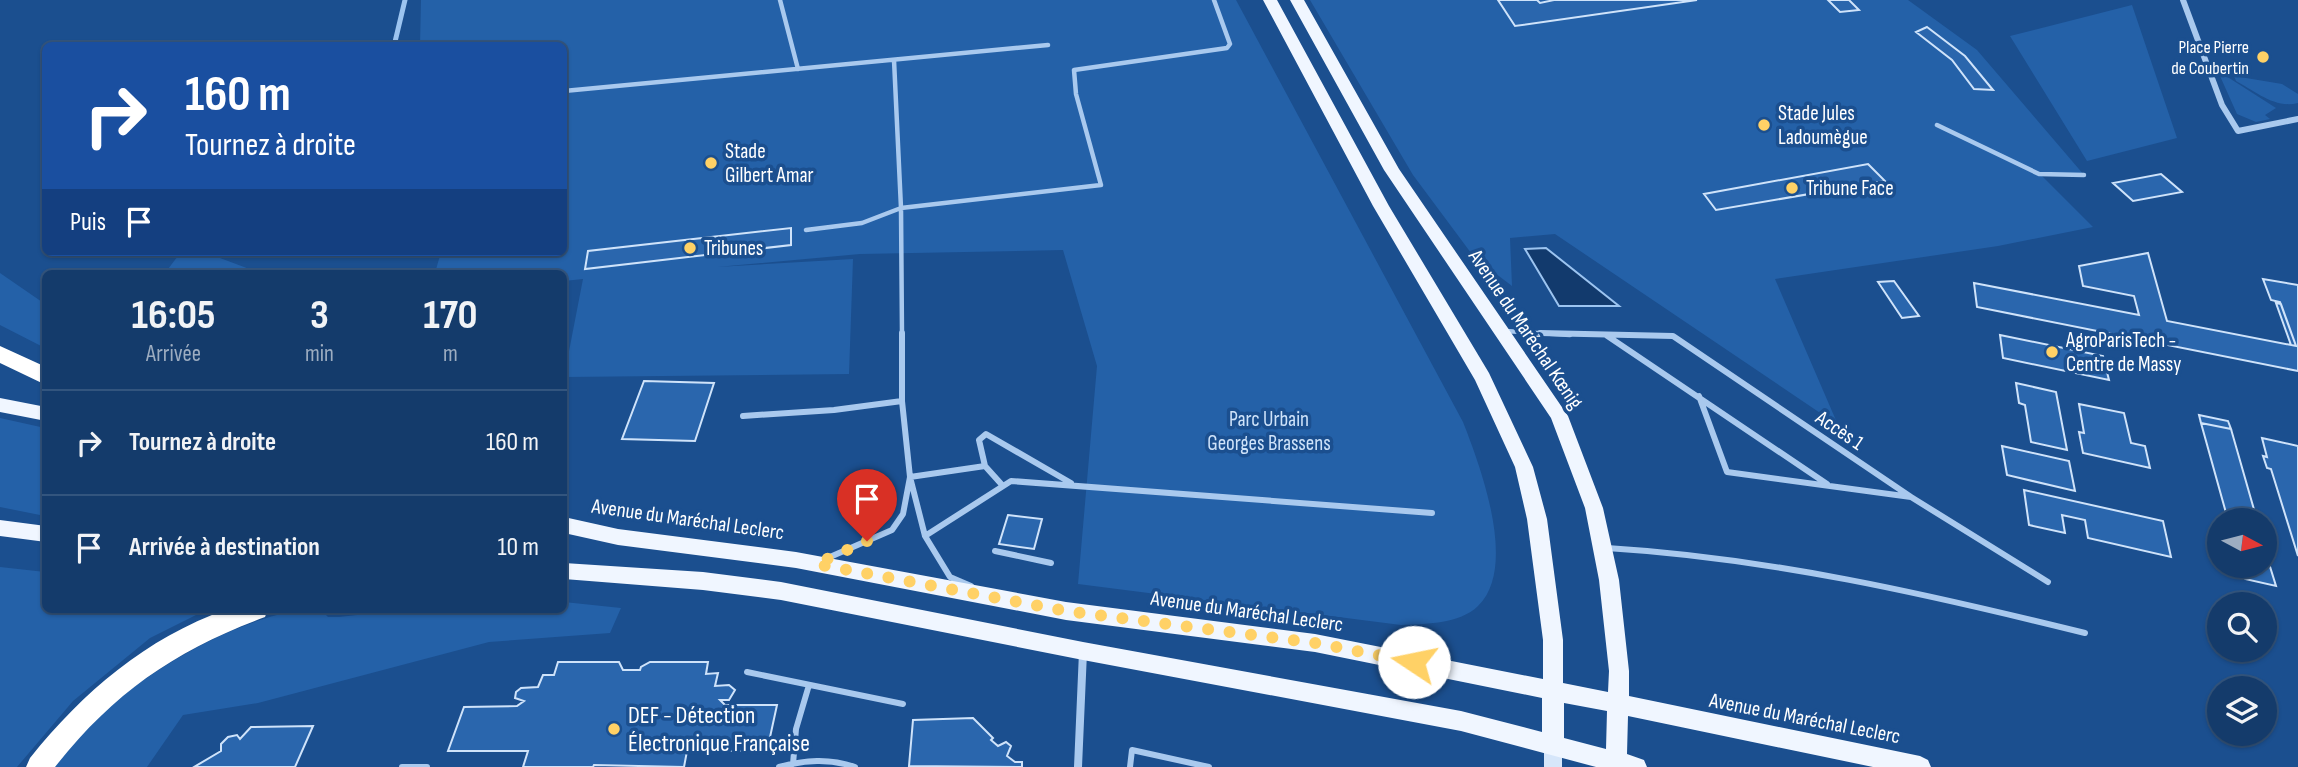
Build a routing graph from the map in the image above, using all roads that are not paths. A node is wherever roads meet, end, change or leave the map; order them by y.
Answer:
1 (780, 0) edge
2 (1214, 0) edge
3 (1270, 0) edge
4 (1297, 0) edge
5 (2183, 0) edge
6 (1048, 45) dead end
7 (894, 60) junction
8 (798, 69) junction
9 (567, 91) edge
10 (2298, 119) edge
11 (1937, 125) dead end
12 (2084, 175) dead end
13 (901, 208) junction
14 (806, 230) dead end
15 (1502, 331) junction
16 (1606, 335) junction
17 (0, 354) edge
18 (42, 375) edge
19 (1699, 396) junction
20 (902, 401) junction
21 (0, 405) edge
22 (42, 413) edge
23 (743, 416) dead end
24 (985, 466) junction
25 (910, 477) junction
26 (1073, 485) junction
27 (1003, 486) junction
28 (1830, 486) junction
29 (1911, 497) junction
30 (1432, 513) dead end
31 (567, 526) edge
32 (0, 528) edge
33 (42, 533) edge
34 (925, 536) junction
35 (1602, 547) junction
36 (995, 551) dead end
37 (1051, 563) dead end
38 (816, 564) junction
39 (567, 571) edge
40 (2048, 582) dead end
41 (1000, 599) junction
42 (244, 613) edge
43 (2085, 633) dead end
44 (1083, 651) junction
45 (747, 672) dead end
46 (809, 685) junction
47 (1554, 691) junction
48 (903, 704) dead end
49 (1618, 704) junction
50 (1553, 756) edge
51 (793, 764) junction
52 (1623, 765) edge
53 (39, 767) edge
54 (402, 767) edge
55 (427, 767) edge
56 (779, 767) edge
57 (855, 767) edge
58 (1078, 767) edge
59 (1130, 767) edge
60 (1209, 767) edge
61 (1920, 767) edge

1 - 8 lane
2 - 13 lane
3 - 47 main road
4 - 15 main road, Avenue du Maréchal Kœnig
5 - 10 street
6 - 7 lane
7 - 8 lane
7 - 13 lane
8 - 9 lane
11 - 12 lane
13 - 14 lane
13 - 20 lane
15 - 16 lane, Accès 1
15 - 35 main road, Avenue du Maréchal Kœnig
16 - 19 lane
16 - 29 lane, Accès 1
17 - 18 highway
19 - 28 lane
19 - 28 lane
20 - 23 lane
20 - 25 lane
21 - 22 main road
24 - 25 lane
24 - 26 lane
24 - 27 lane
25 - 34 lane
25 - 38 lane
26 - 27 lane
26 - 30 lane
27 - 34 lane
28 - 29 lane
29 - 40 lane, Accès 1
31 - 38 main road, Avenue du Maréchal Leclerc
32 - 33 main road
34 - 41 lane
35 - 43 lane
35 - 49 main road, Avenue du Maréchal Kœnig
36 - 37 lane
38 - 41 main road, Avenue du Maréchal Leclerc
39 - 44 main road
41 - 47 main road, Avenue du Maréchal Leclerc
42 - 53 highway
44 - 50 main road
44 - 58 street
45 - 46 lane
46 - 48 lane
46 - 51 lane
47 - 49 main road, Avenue du Maréchal Leclerc
47 - 50 main road
49 - 52 main road, Avenue du Maréchal Kœnig
49 - 61 main road, Avenue du Maréchal Leclerc
50 - 52 main road
51 - 56 lane
51 - 57 lane
54 - 55 lane
59 - 60 lane

